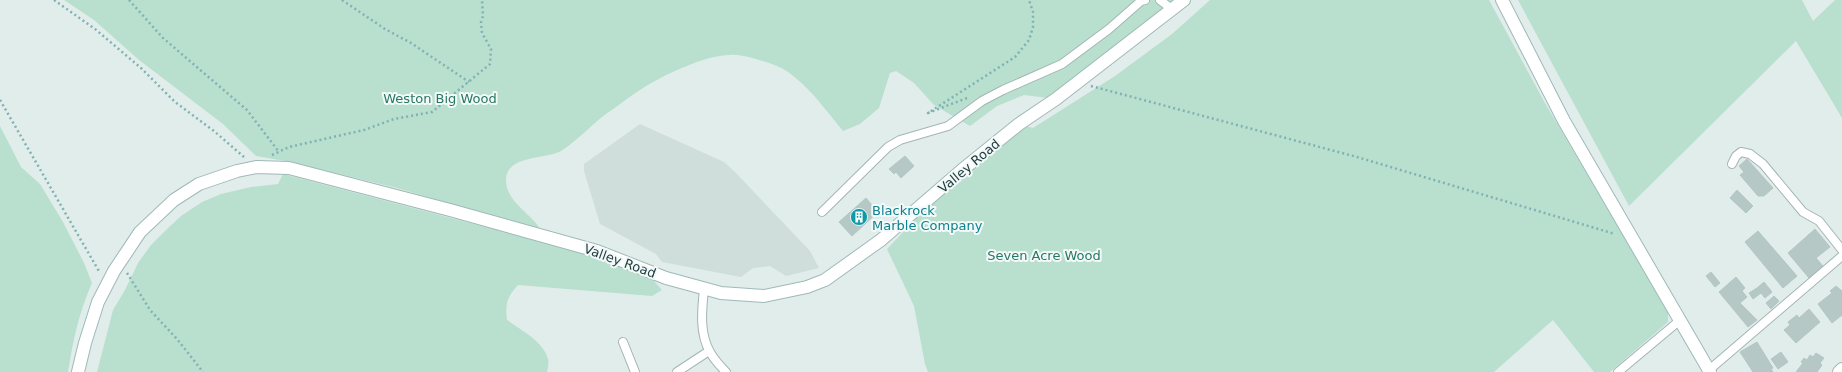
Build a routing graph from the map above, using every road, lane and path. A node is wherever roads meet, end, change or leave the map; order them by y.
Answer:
1 (54, 0) edge
2 (129, 0) edge
3 (342, 0) edge
4 (482, 0) edge
5 (1029, 0) edge
6 (1145, 0) edge
7 (1160, 0) edge
8 (1184, 0) edge
9 (1502, 0) edge
10 (1173, 10) junction
11 (469, 82) junction
12 (1077, 83) junction
13 (970, 97) dead end
14 (0, 100) edge
15 (279, 152) junction
16 (257, 164) junction
17 (1732, 164) dead end
18 (822, 212) dead end
19 (1632, 239) junction
20 (1842, 250) edge
21 (1842, 256) edge
22 (121, 260) junction
23 (107, 284) junction
24 (704, 289) junction
25 (1680, 321) junction
26 (623, 342) dead end
27 (709, 351) junction
28 (1842, 369) edge
29 (1710, 371) edge
30 (78, 372) edge
31 (202, 372) edge
32 (634, 372) edge
33 (677, 372) edge
34 (726, 372) edge
35 (1618, 372) edge
36 (1839, 372) edge

1 - 16 path
2 - 15 path
3 - 11 path
4 - 11 path
5 - 13 path
6 - 18 lane
7 - 10 lane
8 - 10 street, Valley Road
9 - 19 street
10 - 12 street, Valley Road
11 - 15 path
12 - 19 path
12 - 24 street, Valley Road
14 - 23 path
15 - 16 path
16 - 22 street, Valley Road
16 - 24 street, Valley Road
17 - 20 lane
19 - 25 street
21 - 29 lane
22 - 23 street, Valley Road
22 - 31 path
23 - 30 street, Valley Road
24 - 27 lane
25 - 29 street
25 - 35 lane
26 - 32 lane
27 - 33 lane
27 - 34 lane
28 - 36 street

